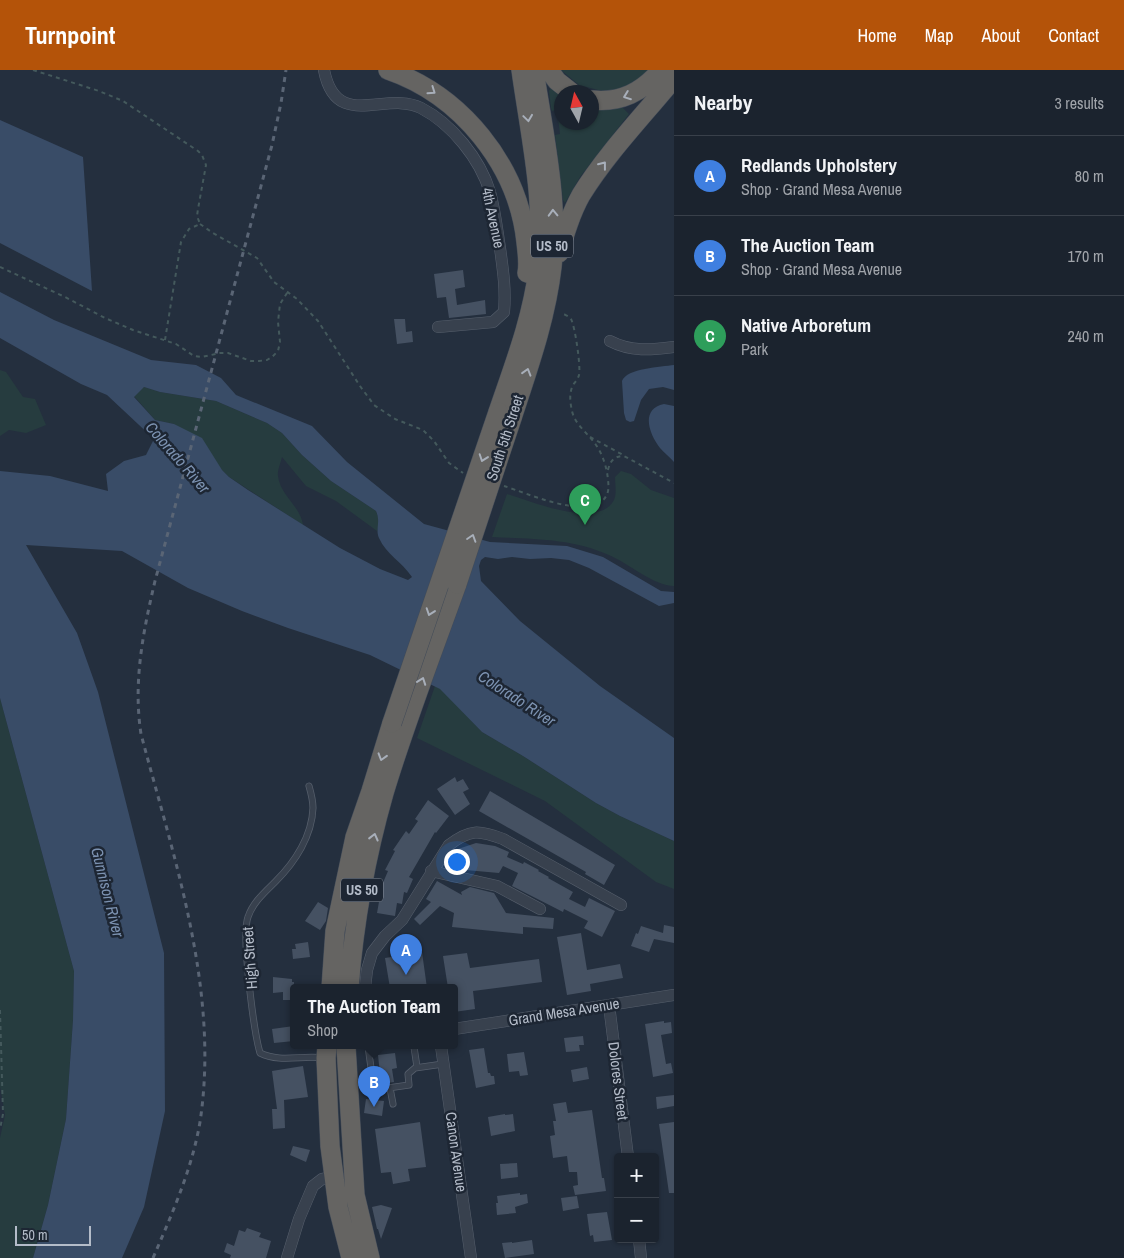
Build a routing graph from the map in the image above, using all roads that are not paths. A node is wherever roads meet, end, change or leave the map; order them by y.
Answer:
1 (324, 70) edge
2 (388, 70) edge
3 (521, 70) edge
4 (534, 70) edge
5 (549, 70) edge
6 (661, 70) edge
7 (674, 78) edge
8 (562, 85) edge
9 (599, 100) edge
10 (553, 309) junction
11 (438, 327) dead end
12 (523, 341) junction
13 (610, 341) dead end
14 (674, 347) edge
15 (505, 415) junction
16 (309, 786) dead end
17 (378, 793) junction
18 (355, 837) junction
19 (431, 871) junction
20 (621, 905) dead end
21 (540, 908) dead end
22 (331, 984) edge
23 (338, 984) edge
24 (350, 984) edge
25 (365, 984) edge
26 (674, 994) edge
27 (609, 1005) junction
28 (458, 1028) edge
29 (346, 1049) edge
30 (368, 1049) edge
31 (414, 1049) edge
32 (441, 1049) edge
33 (326, 1052) edge
34 (443, 1064) junction
35 (418, 1067) junction
36 (372, 1081) junction
37 (348, 1084) junction
38 (390, 1088) junction
39 (393, 1104) dead end
40 (628, 1153) edge
41 (334, 1177) junction
42 (355, 1196) junction
43 (338, 1207) junction
44 (639, 1243) edge
45 (287, 1258) edge
46 (351, 1258) edge
47 (358, 1258) edge
48 (370, 1258) edge
49 (471, 1258) edge
50 (641, 1258) edge

1 - 11 street, 4th Avenue
2 -> 12 highway
3 -> 12 highway, South 5th Street / US 50
10 -> 4 highway, South 5th Street / US 50
5 - 8 highway
6 -> 9 highway
10 -> 7 highway
15 -> 10 highway, South 5th Street / US 50
12 - 15 highway, South 5th Street / US 50
13 - 14 street
15 - 17 highway, South 5th Street / US 50, bridge
16 - 33 lane, High Street
17 - 18 highway, US 50
24 -> 17 highway, US 50
18 - 22 highway, US 50
18 - 23 highway
19 - 20 street
19 - 21 street
19 - 25 street
26 - 27 street, Grand Mesa Avenue
27 - 28 street, Grand Mesa Avenue
27 - 40 street, Dolores Street
29 - 37 highway
30 - 36 lane
31 - 35 lane
32 - 34 street, Canon Avenue
33 - 41 highway
33 - 42 highway
34 - 35 lane
34 - 49 street, Canon Avenue
35 - 38 lane
36 - 37 lane
36 - 38 lane
37 - 42 highway
38 - 39 lane
41 - 43 highway
41 - 45 street
42 - 48 highway
43 - 46 highway
43 - 47 highway
44 - 50 street

